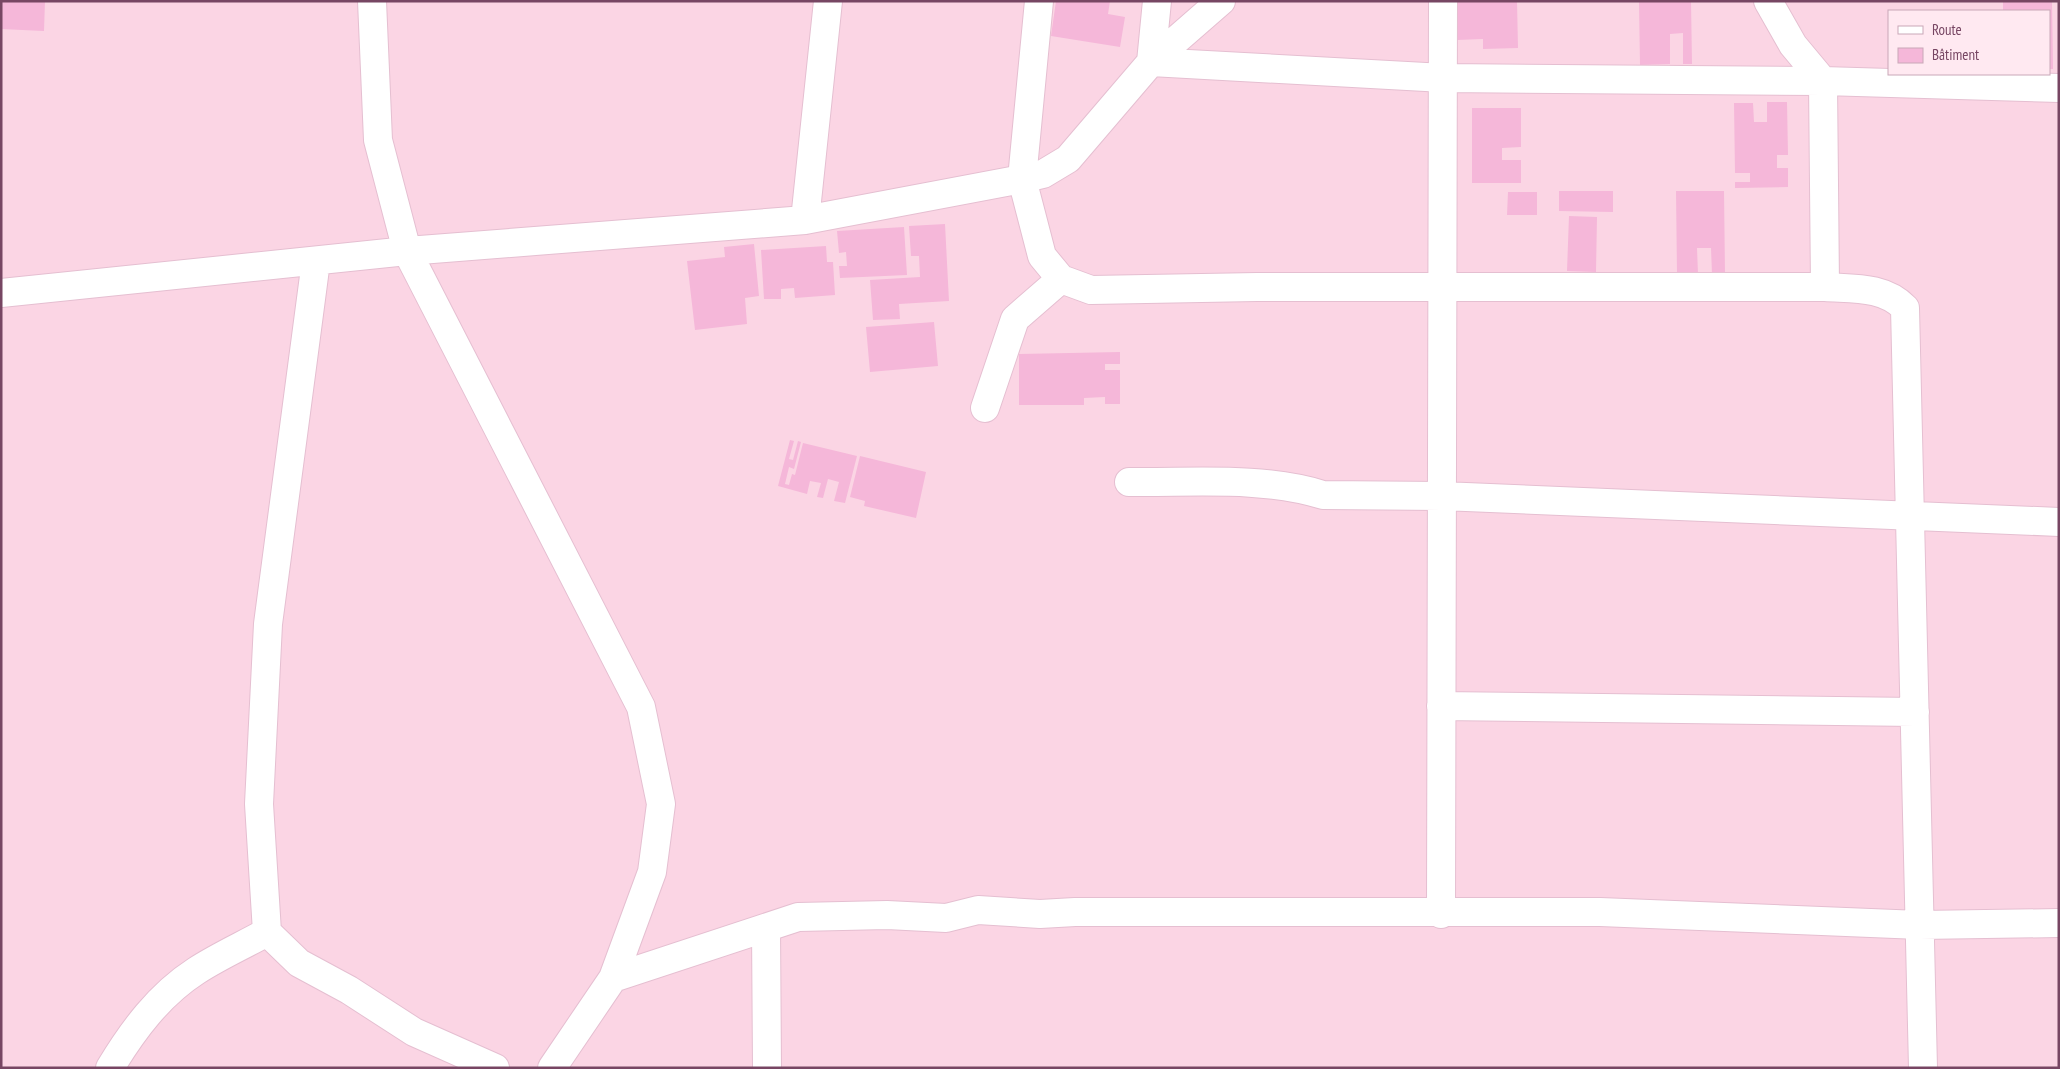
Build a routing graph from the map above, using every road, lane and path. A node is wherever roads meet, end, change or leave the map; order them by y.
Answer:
1 (372, 1) edge
2 (828, 1) edge
3 (1039, 1) edge
4 (1157, 1) edge
5 (1221, 1) edge
6 (1442, 1) edge
7 (1768, 1) edge
8 (1150, 62) junction
9 (1444, 78) junction
10 (1822, 81) junction
11 (2059, 88) edge
12 (1022, 179) junction
13 (805, 220) junction
14 (407, 251) junction
15 (316, 262) junction
16 (1061, 279) junction
17 (1443, 287) junction
18 (1826, 287) junction
19 (1, 293) edge
20 (985, 408) dead end
21 (1129, 482) dead end
22 (1442, 496) junction
23 (1911, 516) junction
24 (2059, 522) edge
25 (1442, 706) junction
26 (1915, 712) junction
27 (1440, 914) junction
28 (2059, 923) edge
29 (1920, 925) junction
30 (766, 928) junction
31 (267, 932) junction
32 (613, 978) junction
33 (110, 1068) edge
34 (495, 1068) edge
35 (552, 1068) edge
36 (767, 1068) edge
37 (1923, 1068) edge

1 - 14 street
2 - 13 street
3 - 12 street
4 - 8 street
5 - 8 street
6 - 9 street
7 - 10 street
8 - 9 street
8 - 12 street
9 - 10 street
9 - 17 street
10 - 11 street
10 - 18 street
12 - 13 street
12 - 16 street
13 - 14 street
14 - 15 street
14 - 32 street
15 - 19 street
15 - 31 street
16 - 17 street
16 - 20 street
17 - 18 street
17 - 22 street
18 - 23 street
21 - 22 street
22 - 23 street
22 - 25 street
23 - 24 street
23 - 26 street
25 - 26 street
25 - 27 street
26 - 29 street
27 - 29 street
27 - 30 street
28 - 29 street
29 - 37 street
30 - 32 street
30 - 36 street
31 - 33 street
31 - 34 street
32 - 35 street

